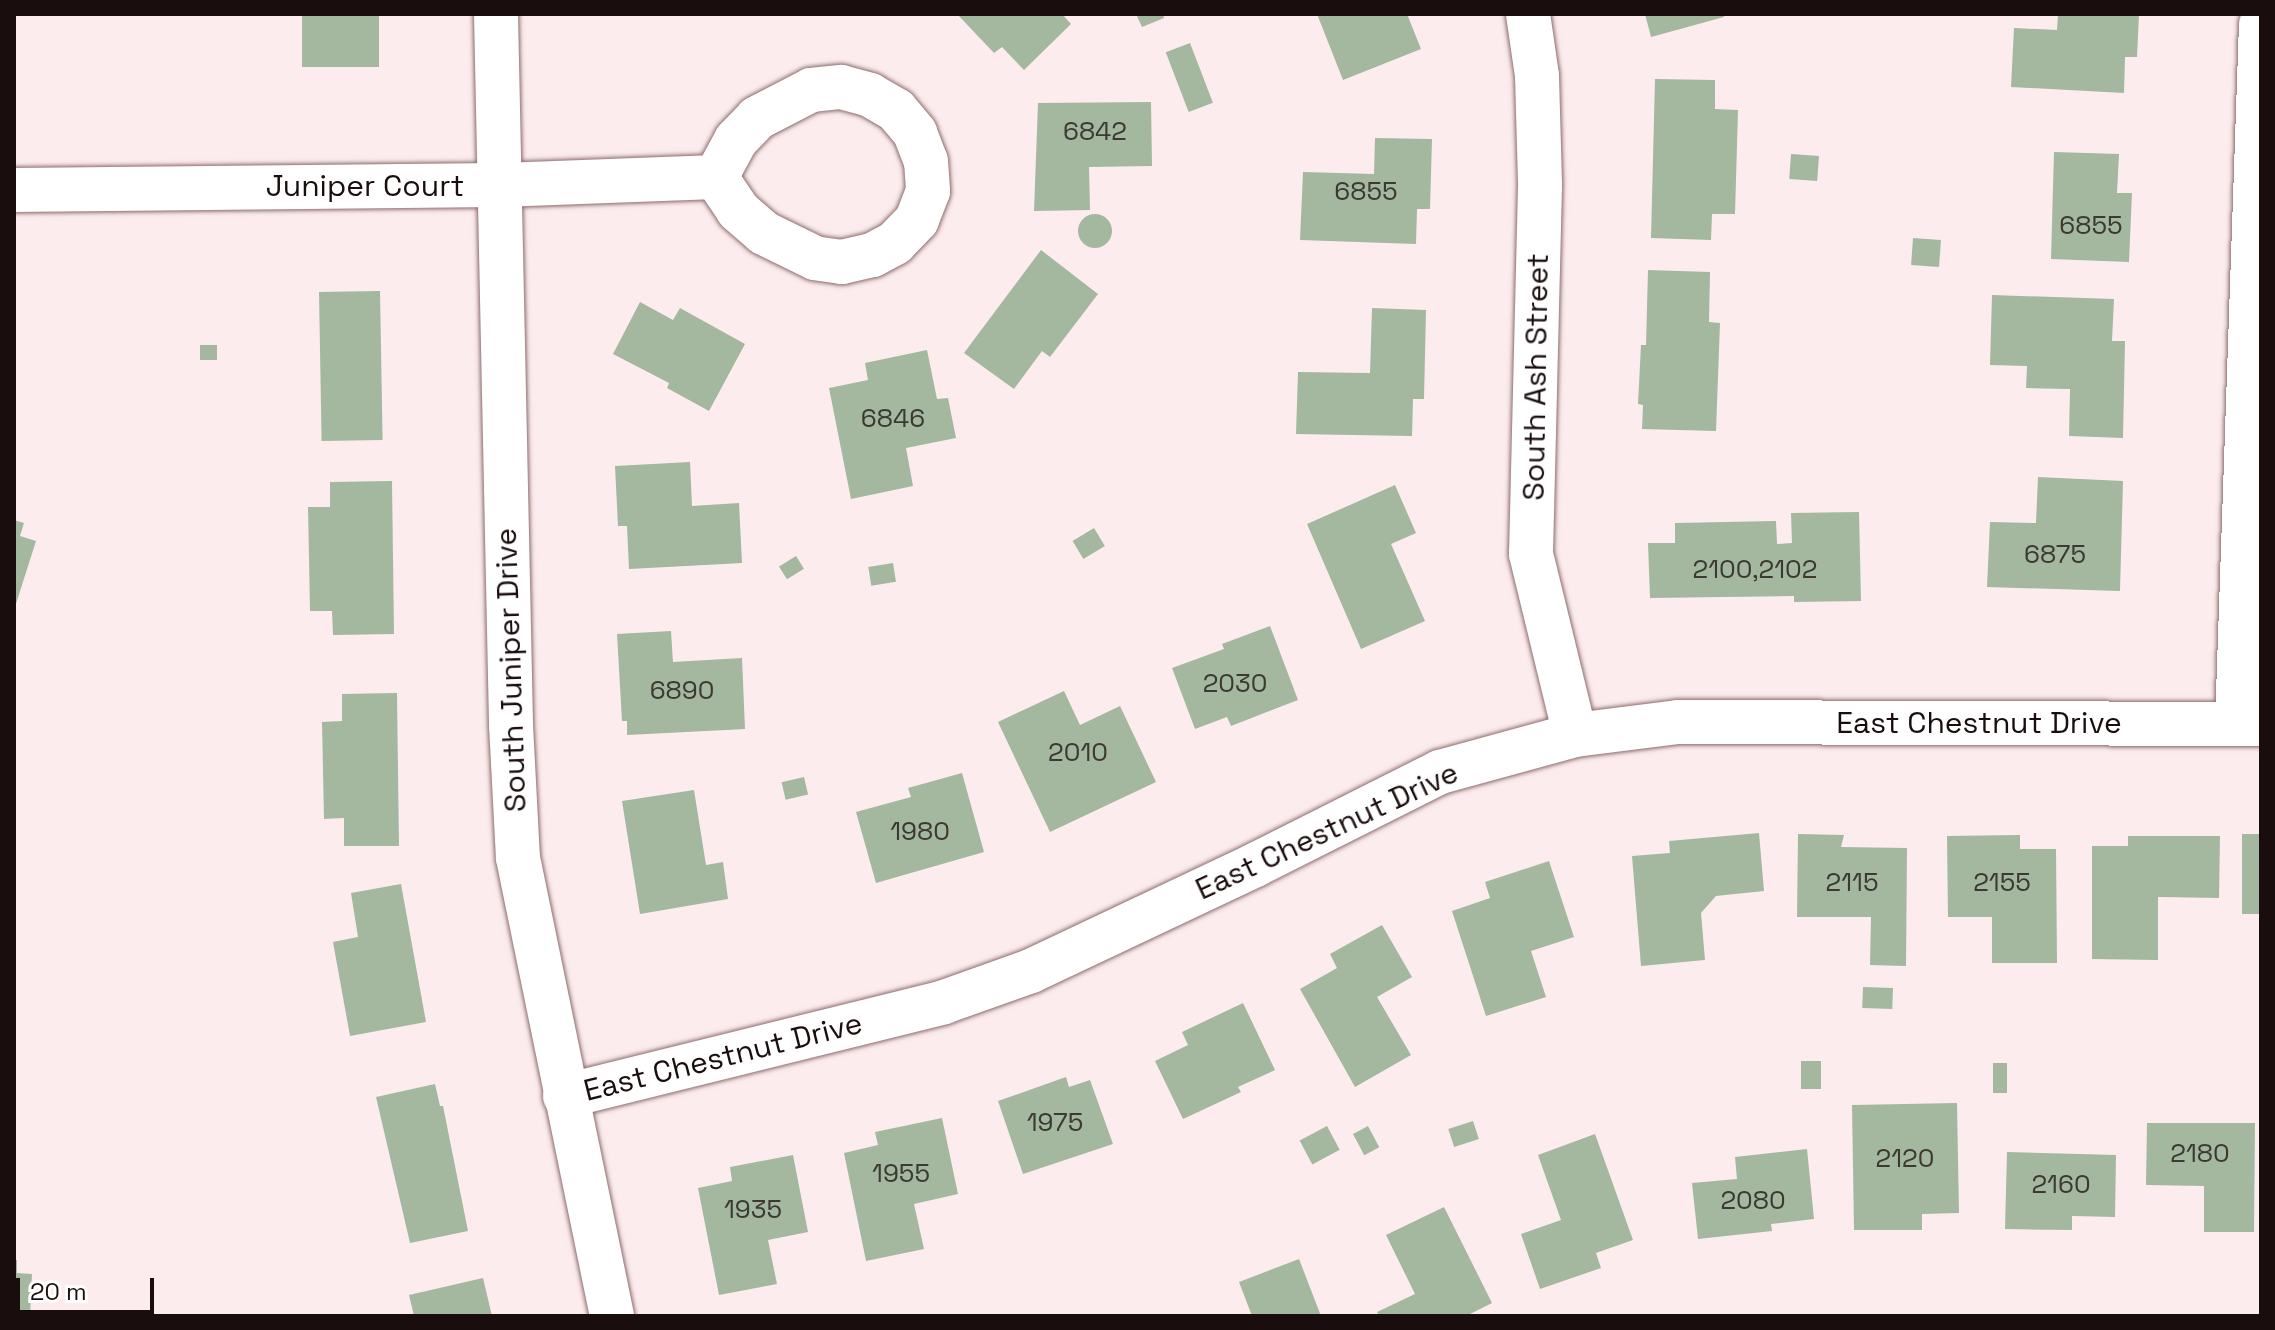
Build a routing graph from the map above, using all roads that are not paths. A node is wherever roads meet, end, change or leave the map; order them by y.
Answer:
1 (496, 14) edge
2 (1528, 14) edge
3 (2261, 24) edge
4 (716, 177) junction
5 (499, 185) junction
6 (14, 190) edge
7 (2249, 724) edge
8 (1575, 735) junction
9 (565, 1096) junction
10 (612, 1316) edge

1 - 5 street, South Juniper Drive
2 - 8 street, South Ash Street
3 - 7 street
4 - 4 street
4 - 5 street, Juniper Court
5 - 6 street, Juniper Court
5 - 9 street, South Juniper Drive
7 - 8 street, East Chestnut Drive
8 - 9 street, East Chestnut Drive
9 - 10 street, South Juniper Drive

